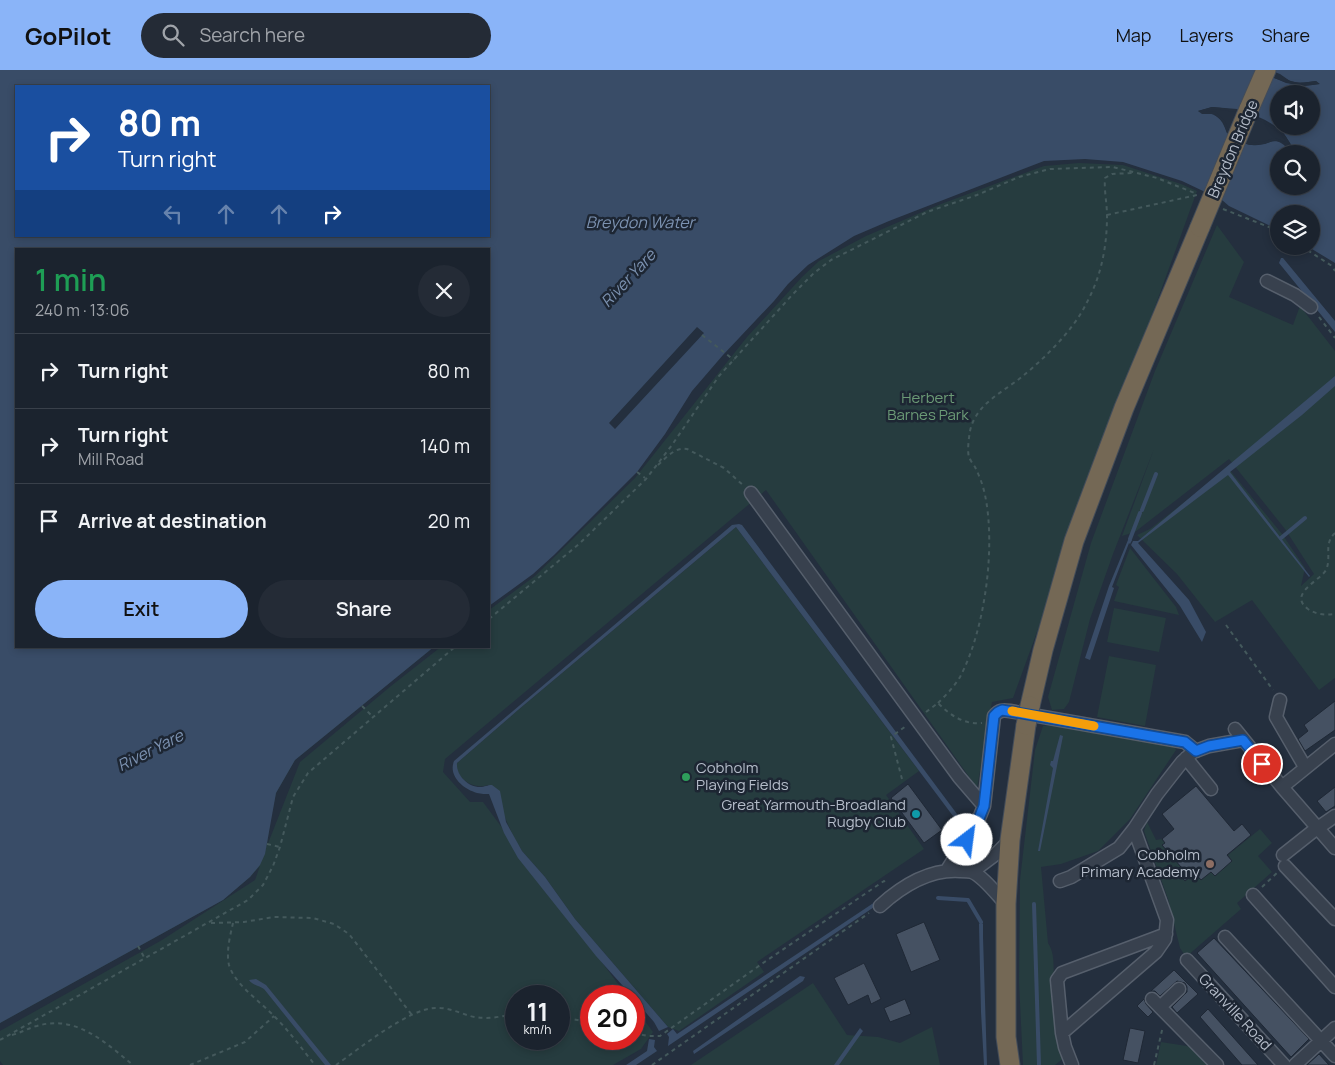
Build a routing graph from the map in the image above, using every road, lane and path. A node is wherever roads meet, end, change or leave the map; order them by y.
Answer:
1 (1266, 70) edge
2 (1135, 173) junction
3 (1218, 206) dead end
4 (1107, 215) junction
5 (1270, 227) edge
6 (1315, 255) edge
7 (1335, 272) edge
8 (1267, 281) dead end
9 (1311, 307) joint
10 (702, 335) dead end
11 (1335, 338) edge
12 (734, 360) junction
13 (654, 468) junction
14 (637, 472) dead end
15 (646, 479) junction
16 (751, 492) joint
17 (1335, 533) edge
18 (1335, 614) edge
19 (490, 618) edge
20 (1226, 625) dead end
21 (454, 648) edge
22 (1280, 700) joint
23 (938, 703) junction
24 (362, 706) dead end
25 (373, 717) junction
26 (918, 718) junction
27 (993, 722) junction
28 (1235, 729) dead end
29 (1243, 740) junction
30 (1335, 744) edge
31 (1191, 754) junction
32 (1305, 767) junction
33 (902, 780) dead end
34 (1282, 788) junction
35 (1211, 789) dead end
36 (984, 806) junction
37 (1335, 816) edge
38 (1317, 828) junction
39 (1134, 829) junction
40 (1010, 840) junction
41 (267, 844) dead end
42 (280, 847) junction
43 (1335, 848) edge
44 (947, 870) junction
45 (972, 872) junction
46 (1060, 881) dead end
47 (895, 892) junction
48 (1253, 895) dead end
49 (1006, 904) junction
50 (880, 906) joint
51 (1335, 920) edge
52 (208, 923) junction
53 (234, 923) junction
54 (1166, 934) junction
55 (1225, 937) dead end
56 (138, 946) dead end
57 (145, 959) junction
58 (1187, 960) dead end
59 (1335, 987) edge
60 (1178, 990) dead end
61 (1159, 1006) junction
62 (412, 1014) junction
63 (505, 1015) edge
64 (274, 1016) junction
65 (1335, 1028) edge
66 (1062, 1033) junction
67 (645, 1035) edge
68 (7, 1036) junction
69 (0, 1040) edge
70 (1321, 1041) junction
71 (1335, 1056) edge
72 (133, 1065) edge
73 (190, 1065) edge
74 (315, 1065) edge
75 (336, 1065) edge
76 (652, 1065) edge
77 (1010, 1065) edge
78 (1072, 1065) edge
79 (1154, 1065) edge
80 (1217, 1065) edge
81 (1284, 1065) edge
82 (1295, 1065) edge

1 - 40 highway, Breydon Bridge, bridge
2 - 4 path
2 - 4 path
2 - 12 path
3 - 5 path
4 - 23 path
6 - 7 path
8 - 9 street
9 - 11 path
10 - 12 path
12 - 13 path
13 - 15 path
13 - 16 path
14 - 15 path
15 - 19 path
16 - 26 street
17 - 18 path
20 - 22 path
21 - 25 path
22 - 32 street
23 - 26 path
23 - 27 path
24 - 25 path
25 - 42 path
26 - 33 path
26 - 36 street
27 - 31 street
27 - 36 street
28 - 29 street
29 - 31 street
29 - 34 street
30 - 32 street
31 - 35 street
31 - 39 street
32 - 34 street
34 - 38 street
36 - 44 street
37 - 38 street
38 - 43 street
38 - 51 street
39 - 46 street
39 - 54 street
40 - 45 street
40 - 49 highway, Breydon Bridge
41 - 42 path
42 - 52 path
44 - 45 street
44 - 47 street
45 - 49 street
47 - 50 street
47 - 67 path
48 - 59 street
49 - 77 highway, Breydon Bridge
50 - 76 path
52 - 53 path
52 - 57 path
53 - 62 path
53 - 64 path
54 - 66 street
54 - 66 street
55 - 70 street
56 - 57 path
57 - 68 path
58 - 81 street, Granville Road
60 - 61 street
61 - 79 path
61 - 80 street
62 - 63 path
62 - 75 path
64 - 73 path
64 - 74 path
65 - 70 street
66 - 78 street
68 - 69 path
68 - 72 path
70 - 71 street
70 - 82 street

